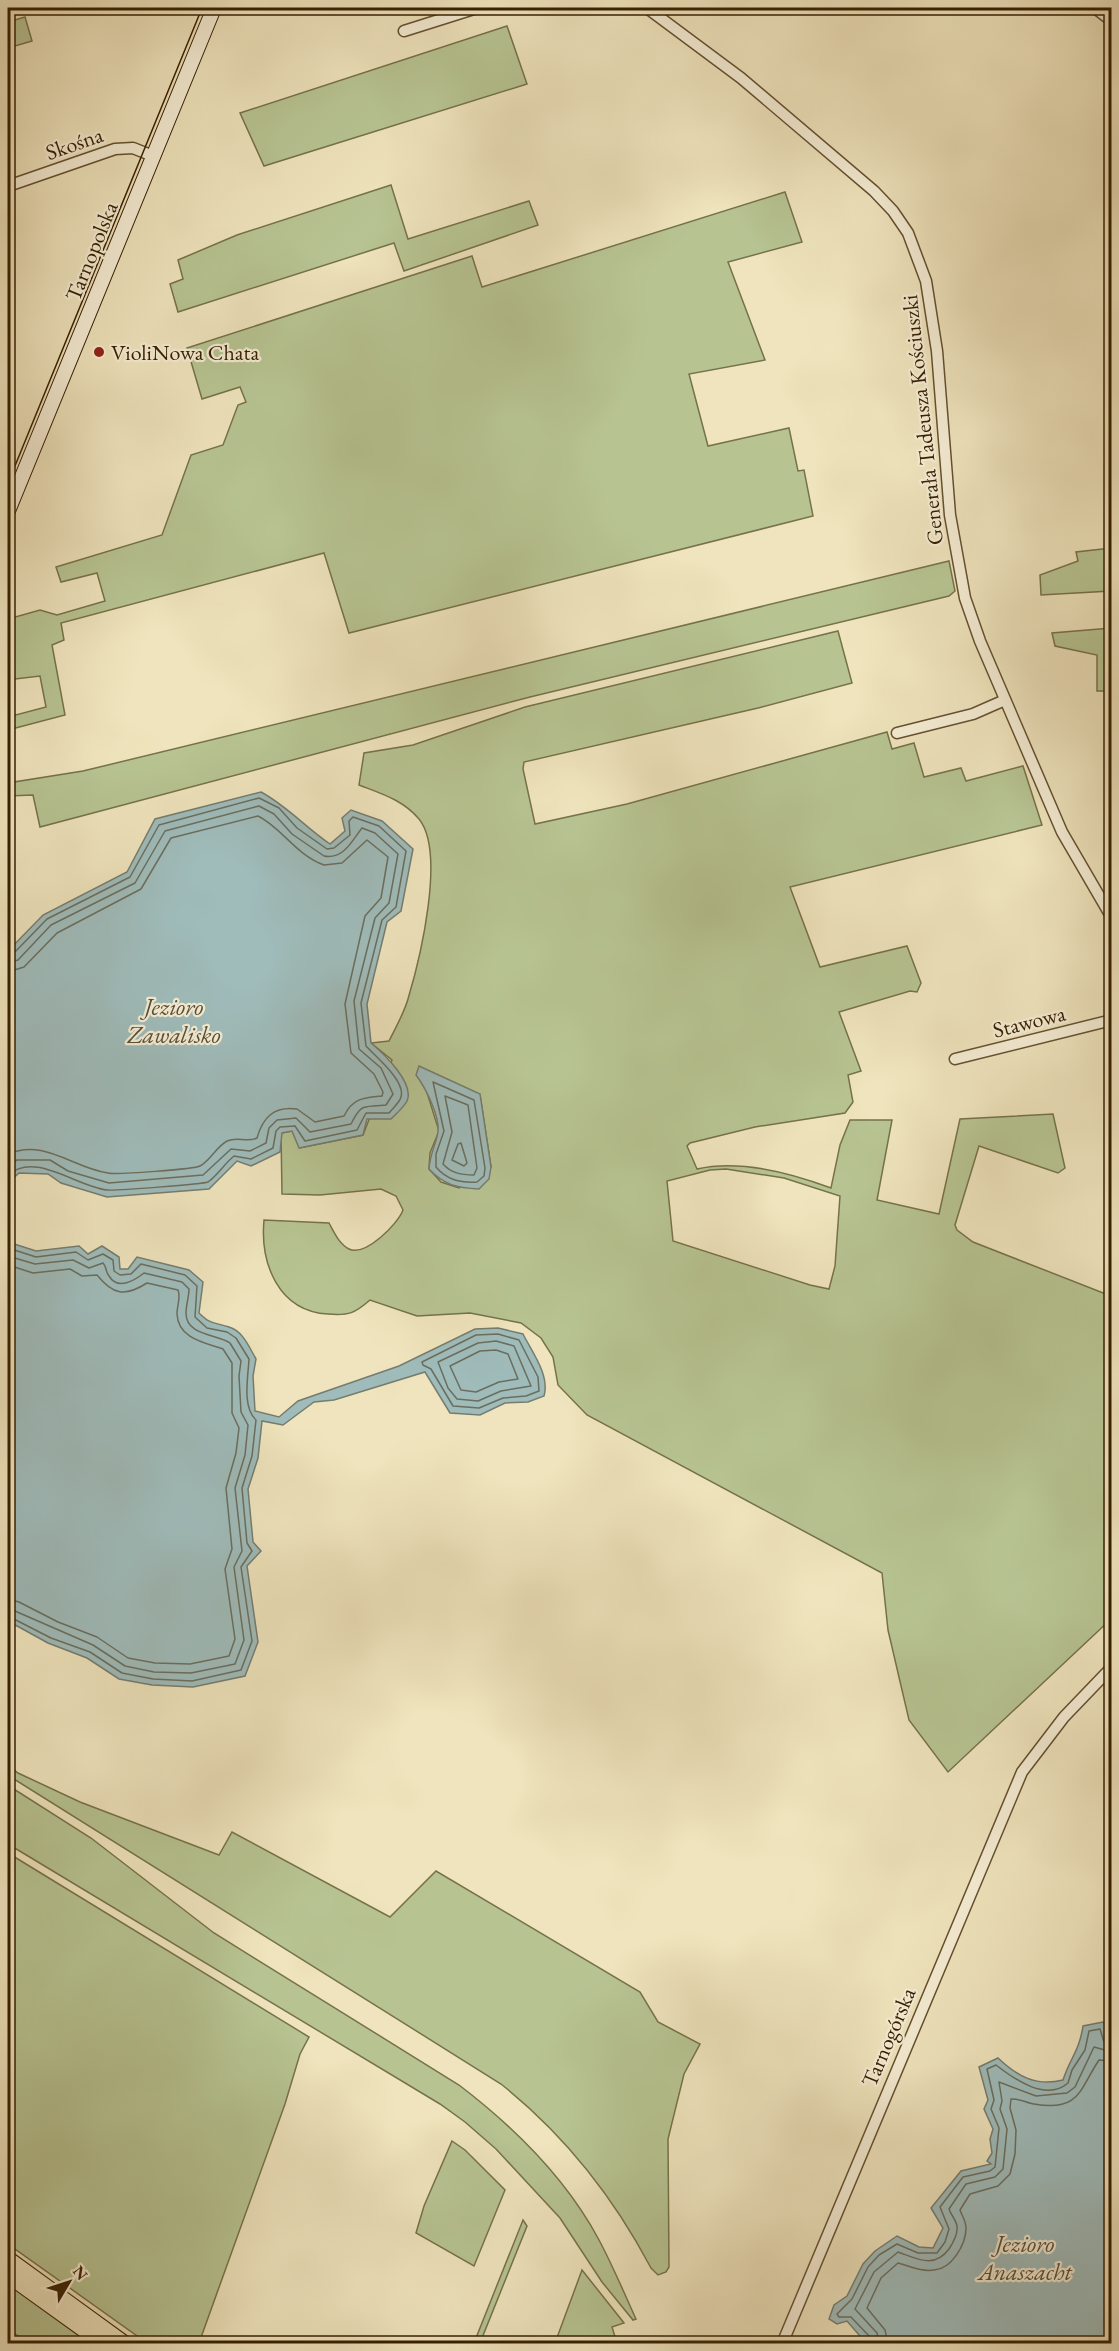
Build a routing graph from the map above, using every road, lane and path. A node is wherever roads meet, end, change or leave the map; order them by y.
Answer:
1 (214, 8) edge
2 (477, 8) edge
3 (647, 8) edge
4 (1095, 8) edge
5 (1112, 21) edge
6 (404, 31) dead end
7 (153, 156) junction
8 (8, 186) edge
9 (8, 511) edge
10 (1005, 700) junction
11 (897, 733) dead end
12 (1112, 918) edge
13 (1112, 1020) edge
14 (955, 1059) dead end
15 (1112, 1667) edge
16 (8, 2259) edge
17 (8, 2275) edge
18 (104, 2343) edge
19 (125, 2343) edge
20 (782, 2343) edge

1 - 7 main road, Tarnopolska
2 - 6 street
3 - 10 street, Generała Tadeusza Kościuszki
4 - 5 street
7 - 8 street, Skośna
7 - 9 main road, Tarnopolska
10 - 11 street
10 - 12 street, Generała Tadeusza Kościuszki
13 - 14 street, Stawowa
15 - 20 street, Tarnogórska
16 - 19 main road
17 - 18 main road

